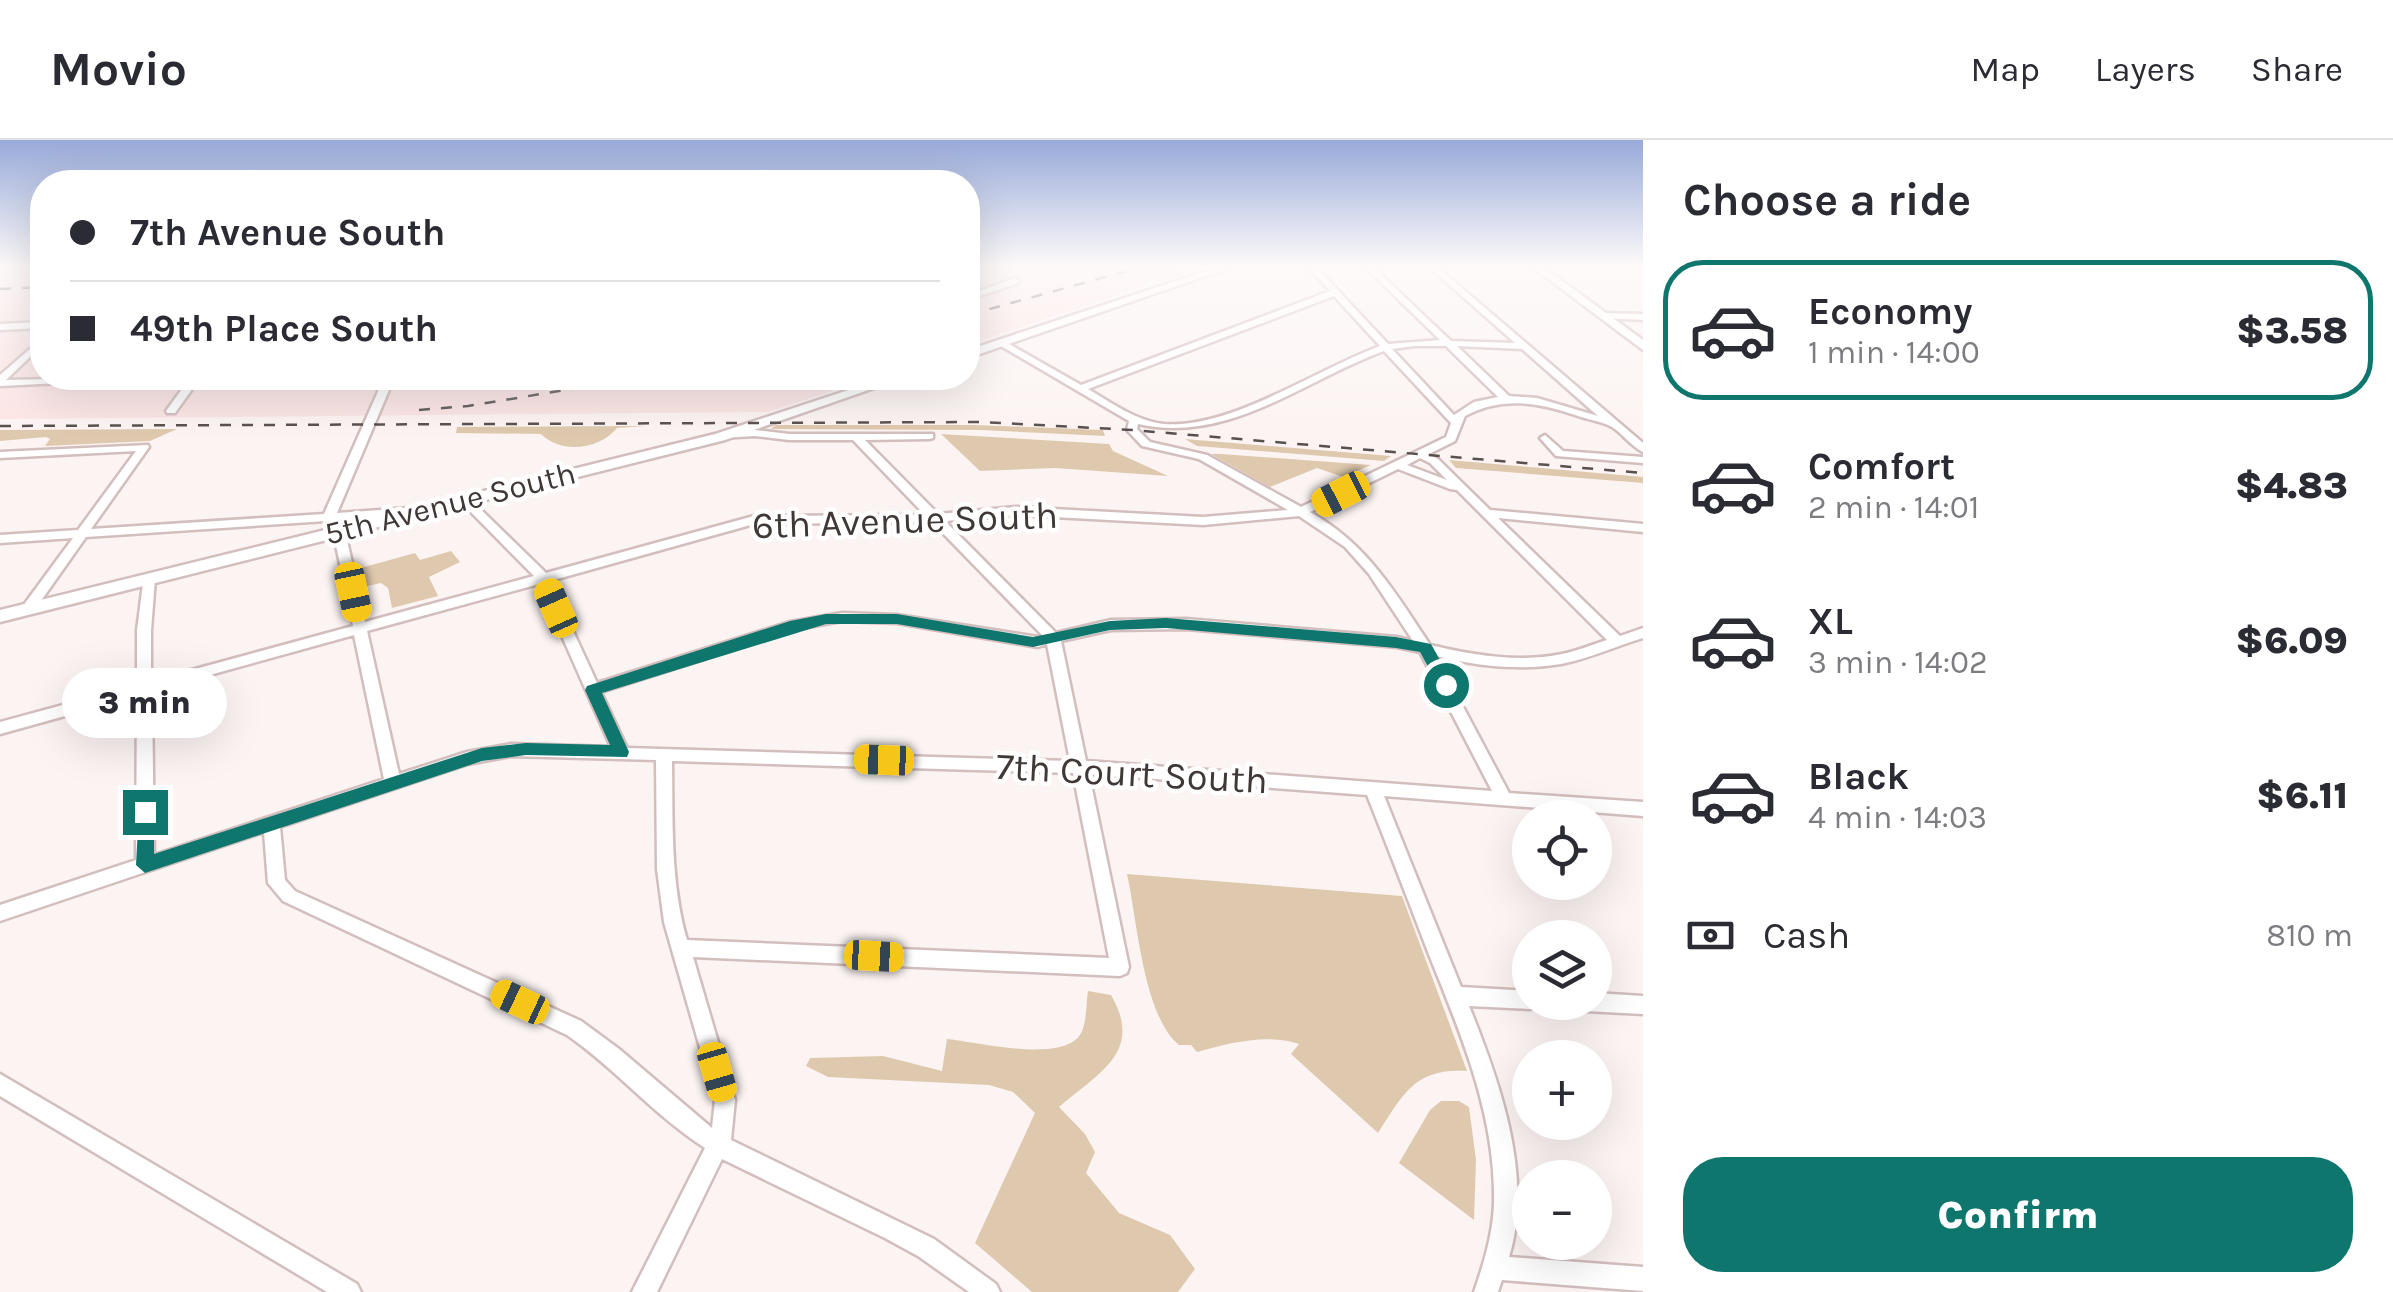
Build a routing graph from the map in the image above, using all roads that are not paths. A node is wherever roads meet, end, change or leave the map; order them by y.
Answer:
1 (1067, 320) edge
2 (1262, 320) edge
3 (1361, 320) edge
4 (1424, 320) edge
5 (1494, 320) edge
6 (1609, 320) edge
7 (30, 326) edge
8 (0, 327) edge
9 (999, 342) junction
10 (1451, 346) junction
11 (1525, 346) junction
12 (1643, 346) edge
13 (1386, 347) junction
14 (980, 349) edge
15 (30, 352) dead end
16 (30, 380) edge
17 (0, 381) edge
18 (1079, 389) junction
19 (187, 390) edge
20 (384, 390) edge
21 (860, 390) edge
22 (1508, 400) junction
23 (171, 412) dead end
24 (1134, 420) junction
25 (1454, 422) junction
26 (1615, 424) junction
27 (929, 436) dead end
28 (720, 437) junction
29 (856, 437) junction
30 (1545, 438) dead end
31 (1643, 449) edge
32 (1421, 454) junction
33 (0, 455) edge
34 (1643, 460) edge
35 (1398, 465) junction
36 (1469, 496) junction
37 (464, 499) junction
38 (1300, 512) junction
39 (1488, 514) junction
40 (934, 518) junction
41 (334, 524) junction
42 (1643, 528) edge
43 (80, 534) junction
44 (0, 539) edge
45 (542, 577) junction
46 (149, 578) junction
47 (28, 609) junction
48 (0, 616) edge
49 (360, 627) junction
50 (1643, 633) edge
51 (1054, 638) junction
52 (1615, 639) junction
53 (1425, 648) junction
54 (145, 687) junction
55 (592, 690) junction
56 (0, 728) edge
57 (621, 752) junction
58 (664, 753) junction
59 (1081, 767) junction
60 (393, 782) junction
61 (1374, 789) junction
62 (1504, 799) junction
63 (1643, 809) edge
64 (271, 823) junction
65 (145, 865) junction
66 (0, 913) edge
67 (680, 948) junction
68 (1455, 996) junction
69 (1512, 999) edge
70 (1612, 1004) edge
71 (1643, 1006) edge
72 (0, 1084) edge
73 (718, 1144) junction
74 (1496, 1268) junction
75 (1643, 1279) edge
76 (349, 1292) edge
77 (644, 1292) edge
78 (988, 1292) edge
79 (1486, 1292) edge

1 - 9 street
2 - 18 street
3 - 13 street
4 - 10 street
5 - 11 street
6 - 12 street
7 - 8 street
9 - 14 street
9 - 18 street
10 - 11 street
10 - 13 street
10 - 22 street
11 - 26 street
13 - 24 street
13 - 25 street
15 - 17 street
16 - 17 street
18 - 24 street
19 - 23 street
20 - 41 street
21 - 28 street, 5th Avenue South
22 - 25 street, 6th Avenue South
22 - 26 street, 6th Avenue South
24 - 38 street
25 - 32 street, 6th Avenue South
26 - 31 street
27 - 29 street
28 - 29 street
28 - 37 street, 5th Avenue South
29 - 40 street
30 - 34 street
32 - 35 street, 6th Avenue South
32 - 36 street
33 - 43 street
35 - 36 street
35 - 38 street, 6th Avenue South
36 - 39 street
37 - 41 street, 5th Avenue South
37 - 45 street
38 - 40 street, 6th Avenue South
38 - 53 street
39 - 42 street
39 - 52 street
40 - 45 street, 6th Avenue South
40 - 51 street
41 - 43 street
41 - 46 street, 5th Avenue South
41 - 49 street
43 - 44 street
43 - 47 street
45 - 49 street, 6th Avenue South
45 - 55 street
46 - 47 street, 5th Avenue South
46 - 54 street
47 - 48 street, 5th Avenue South
49 - 54 street, 6th Avenue South
49 - 60 street
50 - 52 street
51 - 53 street
51 - 55 street
51 - 59 street
52 - 53 street
53 - 62 street
54 - 56 street, 6th Avenue South
54 - 65 street
55 - 57 street
57 - 58 street, 7th Court South
57 - 60 street, 7th Court South
58 - 59 street, 7th Court South
58 - 67 street
59 - 61 street, 7th Court South
59 - 67 street
60 - 64 street, 7th Court South
61 - 62 street, 7th Court South
61 - 68 street
62 - 63 street, 7th Court South
64 - 65 street, 7th Court South
64 - 73 street
65 - 66 street, 7th Court South
67 - 73 street
68 - 69 street
68 - 74 street
70 - 71 street
72 - 76 street
73 - 77 street
73 - 78 street
74 - 75 street
74 - 79 street

